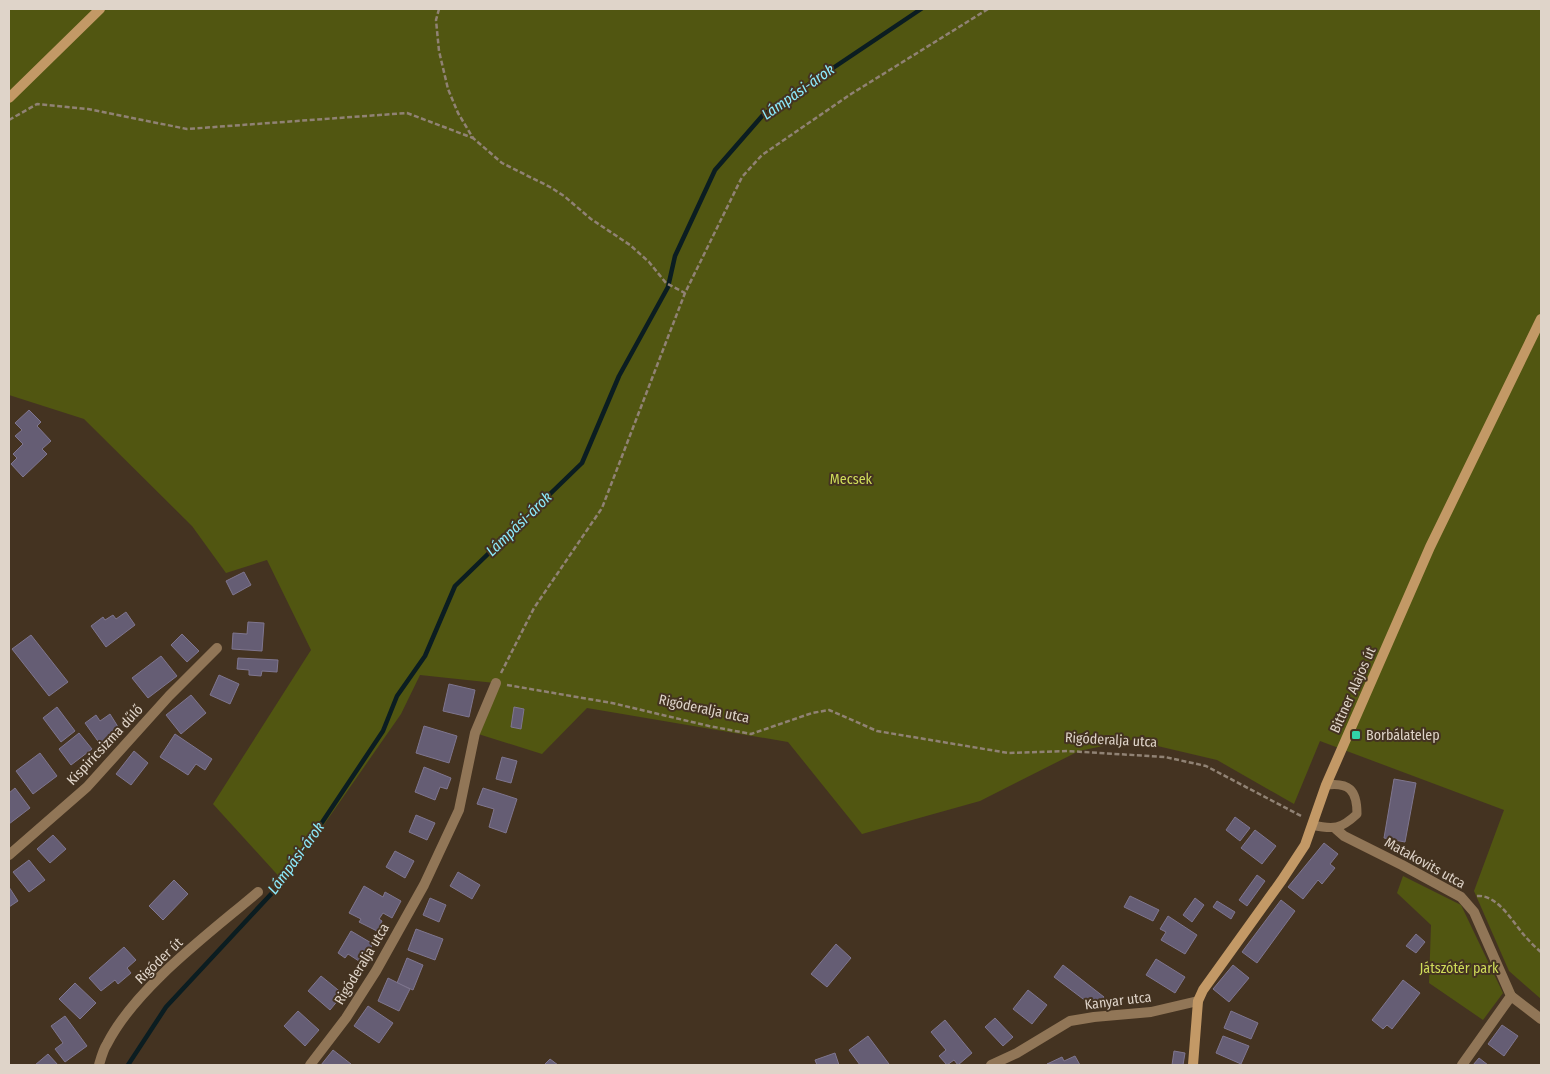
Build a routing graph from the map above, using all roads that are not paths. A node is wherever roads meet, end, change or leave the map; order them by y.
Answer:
1 (100, 9) edge
2 (9, 98) edge
3 (1541, 319) edge
4 (217, 648) dead end
5 (496, 683) road end
6 (1326, 785) junction
7 (1313, 823) junction
8 (1336, 829) junction
9 (9, 855) edge
10 (258, 892) dead end
11 (1510, 996) junction
12 (1198, 1002) junction
13 (1541, 1019) edge
14 (99, 1065) edge
15 (310, 1065) edge
16 (990, 1065) edge
17 (1193, 1065) edge
18 (1462, 1065) edge

1 - 2 street
3 - 6 street, Bittner Alajos út
4 - 9 street, Kispiricsizma dűlő
5 - 15 street, Rigóderalja utca
6 - 7 street, Bittner Alajos út
6 - 8 lane
7 - 8 lane
7 - 12 street, Bittner Alajos út
8 - 11 street, Matakovits utca
10 - 14 street, Rigóder út
11 - 13 street
11 - 18 street
12 - 16 street, Kanyar utca
12 - 17 street, Bittner Alajos út

